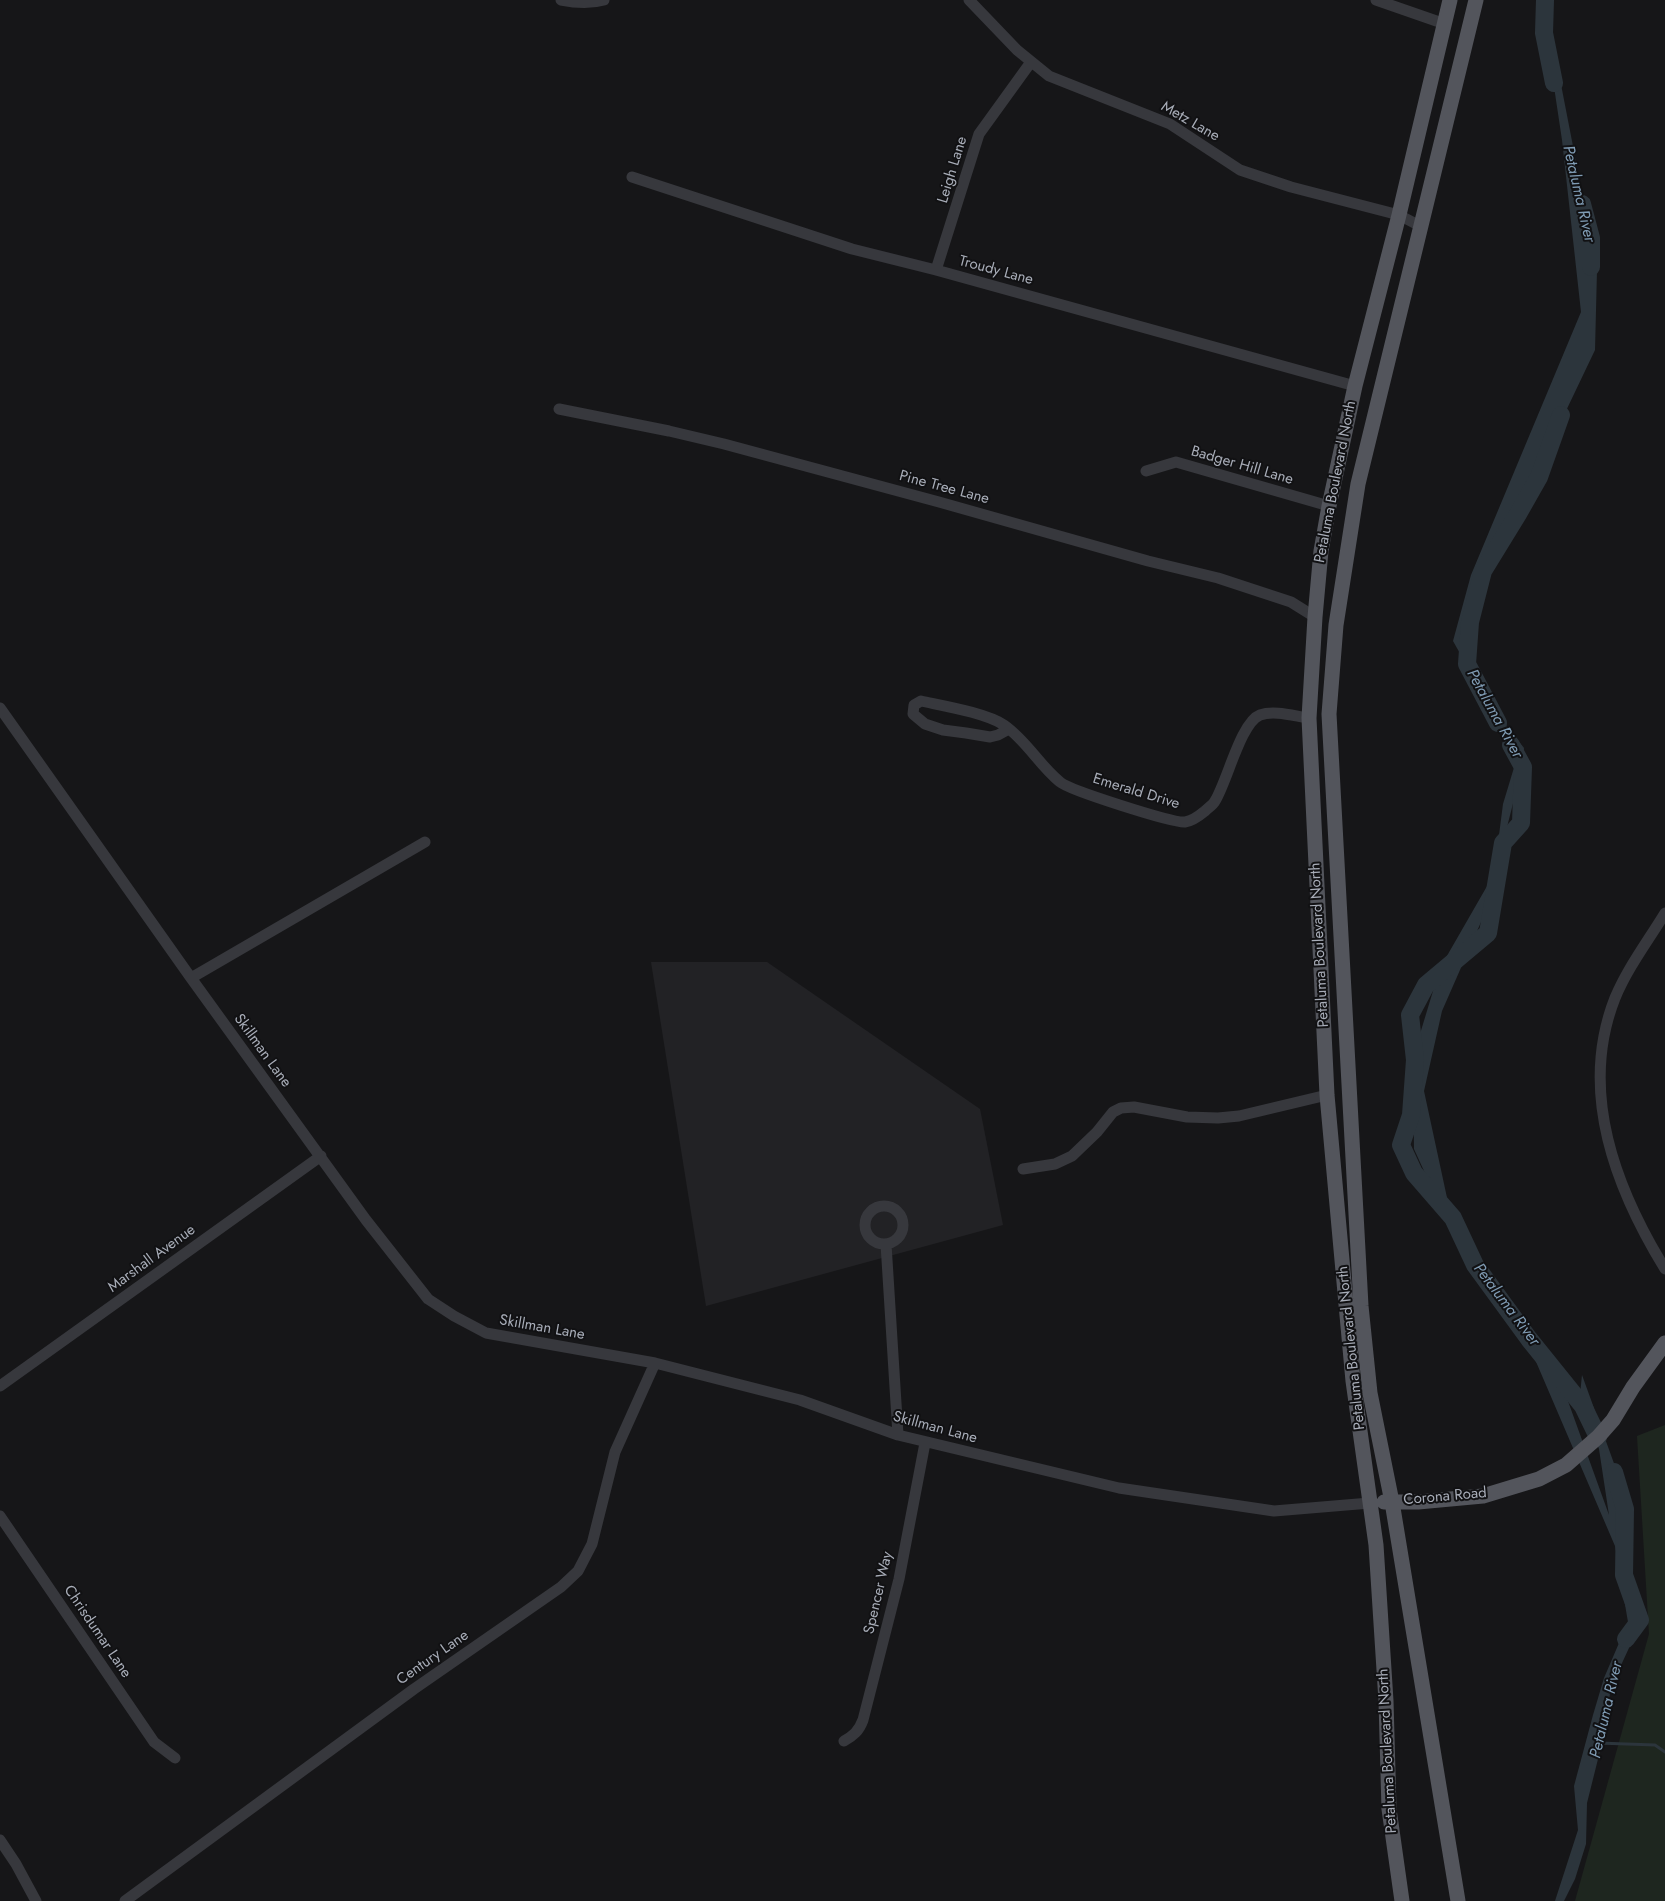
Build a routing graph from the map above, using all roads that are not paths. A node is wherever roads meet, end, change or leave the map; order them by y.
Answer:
1 (561, 0) edge
2 (604, 0) edge
3 (969, 0) edge
4 (1376, 0) edge
5 (1450, 0) edge
6 (1476, 0) edge
7 (1445, 24) junction
8 (1032, 62) junction
9 (632, 177) dead end
10 (1399, 215) junction
11 (1420, 226) junction
12 (936, 270) junction
13 (1355, 386) junction
14 (559, 409) dead end
15 (1146, 470) dead end
16 (1329, 506) junction
17 (1315, 618) junction
18 (0, 708) edge
19 (1309, 718) junction
20 (1009, 729) junction
21 (425, 842) dead end
22 (1665, 913) edge
23 (191, 978) junction
24 (1327, 1095) junction
25 (321, 1156) junction
26 (1023, 1169) dead end
27 (886, 1244) dead end
28 (1665, 1269) edge
29 (1665, 1343) edge
30 (655, 1363) junction
31 (0, 1386) edge
32 (898, 1436) junction
33 (925, 1442) junction
34 (1392, 1502) junction
35 (1370, 1503) junction
36 (0, 1516) edge
37 (844, 1741) dead end
38 (175, 1758) dead end
39 (0, 1840) edge
40 (36, 1901) edge
41 (125, 1901) edge
42 (1402, 1901) edge
43 (1458, 1901) edge

1 - 2 street
3 - 8 street, Metz Lane
4 - 7 street
5 - 7 main road, Petaluma Boulevard North
6 - 11 main road, Petaluma Boulevard North
7 - 10 main road, Petaluma Boulevard North
8 - 10 street, Metz Lane
8 - 12 street, Leigh Lane
9 - 12 street, Troudy Lane
10 - 11 street, Metz Lane
10 - 13 main road, Petaluma Boulevard North
11 - 34 main road, Petaluma Boulevard North
12 - 13 street, Troudy Lane
13 - 16 main road, Petaluma Boulevard North
14 - 17 street, Pine Tree Lane
15 - 16 street, Badger Hill Lane
16 - 17 main road, Petaluma Boulevard North
17 - 19 main road, Petaluma Boulevard North
18 - 23 street, Skillman Lane
19 - 20 street, Emerald Drive
19 - 24 main road, Petaluma Boulevard North
20 - 20 street, Emerald Drive
21 - 23 street
22 - 28 street
23 - 25 street, Skillman Lane
24 - 26 street
24 - 35 main road, Petaluma Boulevard North
25 - 30 street, Skillman Lane
25 - 31 street, Marshall Avenue
27 - 32 street
29 - 34 main road, Corona Road
30 - 32 street, Skillman Lane
30 - 41 street, Century Lane
32 - 33 street, Skillman Lane
33 - 35 street, Skillman Lane
33 - 37 street, Spencer Way
34 - 35 main road, Corona Road
34 - 43 main road, Petaluma Boulevard North
35 - 42 main road, Petaluma Boulevard North
36 - 38 street, Chrisdumar Lane
39 - 40 street

